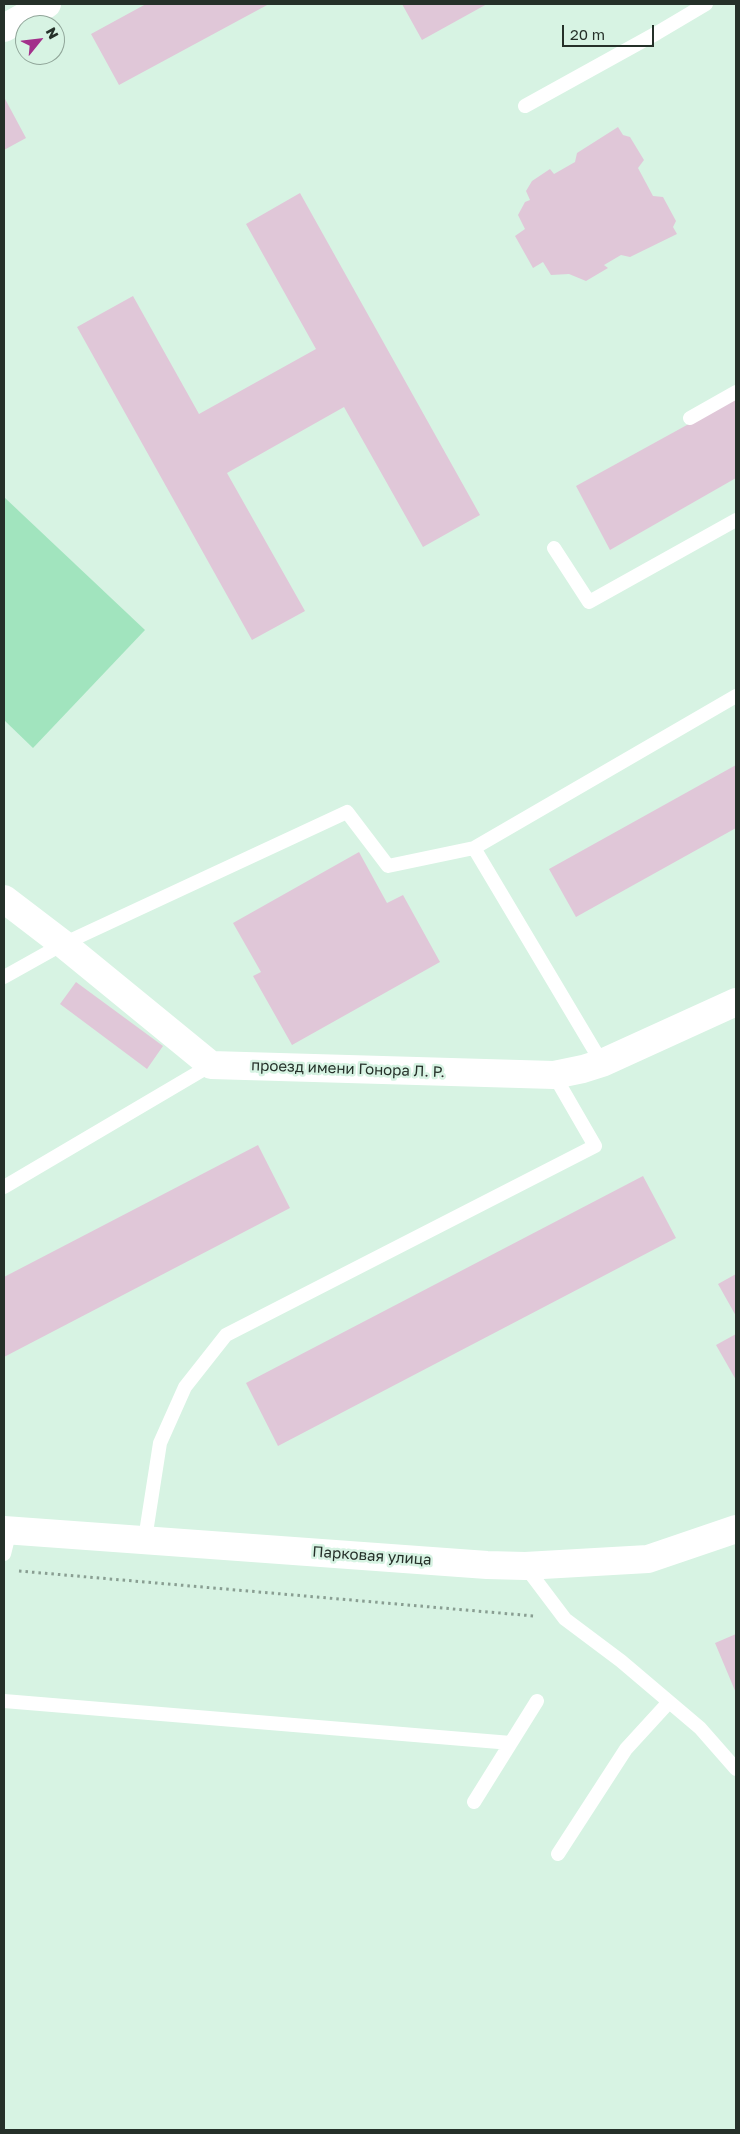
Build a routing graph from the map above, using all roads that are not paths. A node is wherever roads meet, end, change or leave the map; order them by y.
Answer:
1 (47, 4) edge
2 (706, 4) edge
3 (4, 28) edge
4 (525, 106) dead end
5 (736, 392) edge
6 (690, 418) dead end
7 (736, 520) edge
8 (554, 548) dead end
9 (736, 696) edge
10 (474, 848) junction
11 (4, 899) edge
12 (63, 944) junction
13 (4, 977) edge
14 (734, 1008) edge
15 (602, 1063) junction
16 (211, 1065) junction
17 (554, 1075) junction
18 (4, 1187) edge
19 (736, 1529) edge
20 (6, 1538) edge
21 (145, 1539) junction
22 (525, 1566) junction
23 (4, 1701) edge
24 (537, 1701) dead end
25 (669, 1702) junction
26 (511, 1743) junction
27 (736, 1769) edge
28 (474, 1802) dead end
29 (558, 1854) dead end

1 - 3 street
2 - 4 lane
5 - 6 lane
7 - 8 lane
9 - 10 lane
10 - 12 lane
10 - 15 lane
11 - 12 street
12 - 13 lane
12 - 16 street
14 - 15 street, проезд имени Гонора Л. Р.
15 - 17 street, проезд имени Гонора Л. Р.
16 - 17 street, проезд имени Гонора Л. Р.
16 - 18 lane
17 - 21 lane
19 - 22 street, Парковая улица
20 - 21 street, Парковая улица
21 - 22 street, Парковая улица
22 - 25 lane
23 - 26 lane
24 - 26 lane
25 - 27 lane
25 - 29 lane
26 - 28 lane

